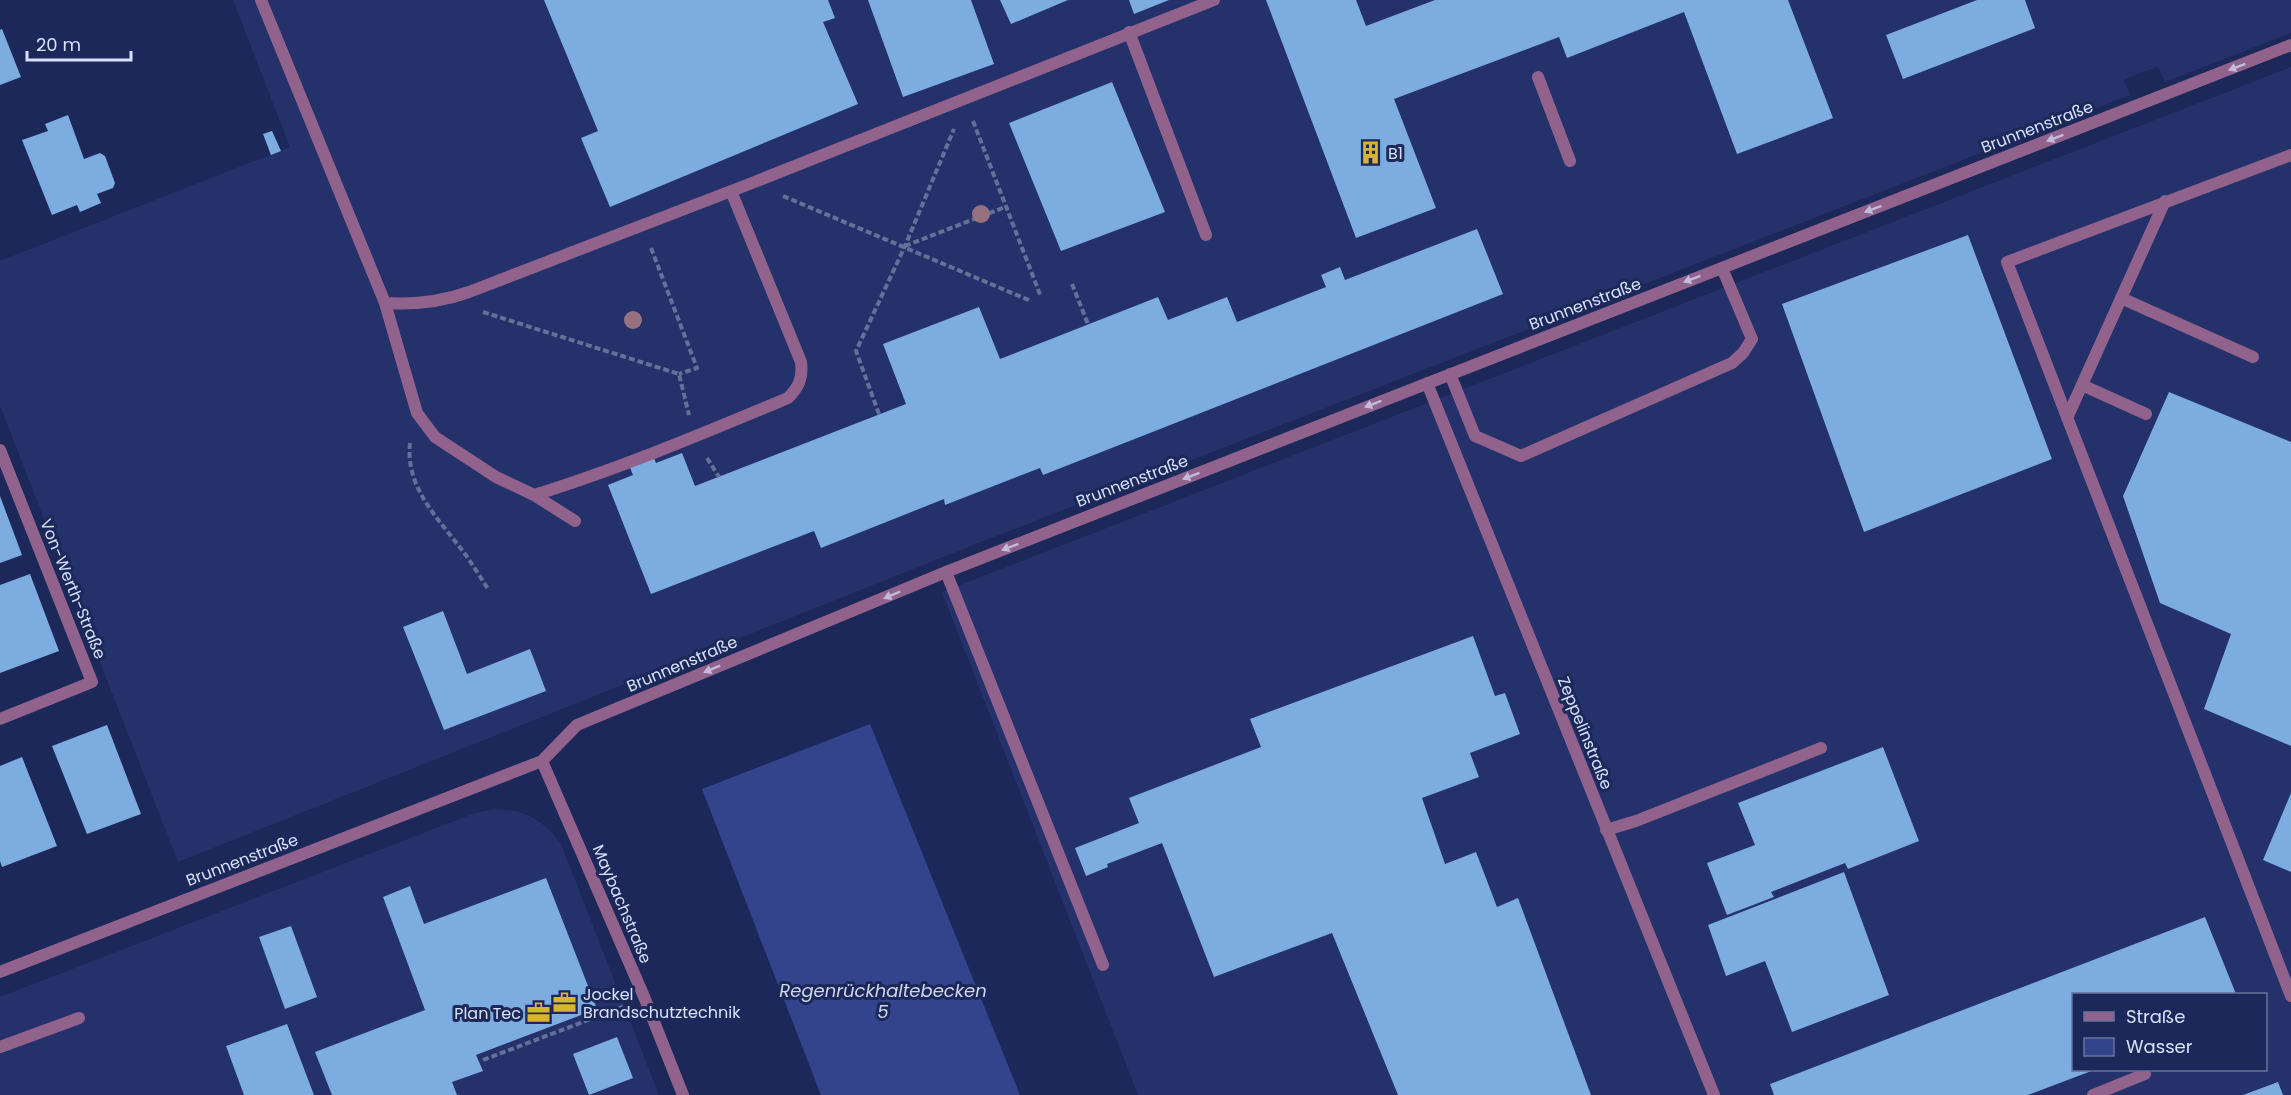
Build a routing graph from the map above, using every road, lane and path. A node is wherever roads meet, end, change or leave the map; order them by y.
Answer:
1 (261, 0) edge
2 (1214, 0) edge
3 (1129, 32) junction
4 (2291, 45) edge
5 (1538, 77) dead end
6 (964, 98) junction
7 (973, 120) junction
8 (964, 123) dead end
9 (955, 126) dead end
10 (2291, 155) edge
11 (1570, 160) dead end
12 (752, 183) junction
13 (731, 191) junction
14 (2165, 201) junction
15 (1005, 207) junction
16 (642, 225) junction
17 (1206, 236) dead end
18 (905, 246) junction
19 (1722, 268) junction
20 (1072, 284) dead end
21 (469, 292) junction
22 (1041, 297) dead end
23 (2121, 298) junction
24 (1030, 301) dead end
25 (386, 303) junction
26 (1088, 324) dead end
27 (2253, 357) dead end
28 (679, 374) junction
29 (1450, 374) junction
30 (1427, 383) junction
31 (2082, 385) junction
32 (417, 413) junction
33 (879, 414) dead end
34 (2146, 414) dead end
35 (2067, 418) junction
36 (694, 437) junction
37 (0, 450) edge
38 (719, 477) dead end
39 (534, 495) junction
40 (576, 521) dead end
41 (946, 572) junction
42 (488, 590) dead end
43 (0, 719) edge
44 (1821, 748) dead end
45 (542, 761) junction
46 (1606, 830) junction
47 (1103, 965) dead end
48 (0, 972) edge
49 (2291, 996) edge
50 (645, 999) junction
51 (79, 1018) dead end
52 (0, 1047) edge
53 (483, 1060) dead end
54 (2145, 1074) dead end
55 (683, 1095) edge
56 (1714, 1095) edge
57 (2093, 1095) edge

1 - 25 street
2 - 3 street
3 - 6 street
3 - 17 street
4 -> 19 street, Brunnenstraße
5 - 11 street
6 - 7 path
6 - 12 street
7 - 8 path
7 - 15 path
9 - 18 path
10 - 14 street
12 - 13 street
12 - 18 path
13 - 16 street
13 - 36 street
14 - 23 street
14 - 35 street
15 - 18 path
15 - 22 path
16 - 21 street
16 - 28 path
18 - 24 path
18 - 33 path
19 -> 29 street, Brunnenstraße
19 - 29 street
20 - 26 path
21 - 25 street
21 - 28 path
23 - 27 street
23 - 31 street
25 - 32 street
28 - 36 path
29 - 30 street, Brunnenstraße
30 -> 41 street, Brunnenstraße
30 - 46 street, Zeppelinstraße
31 - 34 street
31 - 35 street
32 - 39 street
32 - 42 path
35 - 49 street
36 - 38 path
36 - 39 street
37 - 43 street, Von-Werth-Straße
39 - 40 street
41 -> 45 street, Brunnenstraße
41 - 47 street
44 - 46 street
45 - 48 street, Brunnenstraße
45 - 50 street, Maybachstraße
46 - 56 street, Zeppelinstraße
50 - 53 path
50 - 55 street, Maybachstraße
51 - 52 street
54 - 57 street

